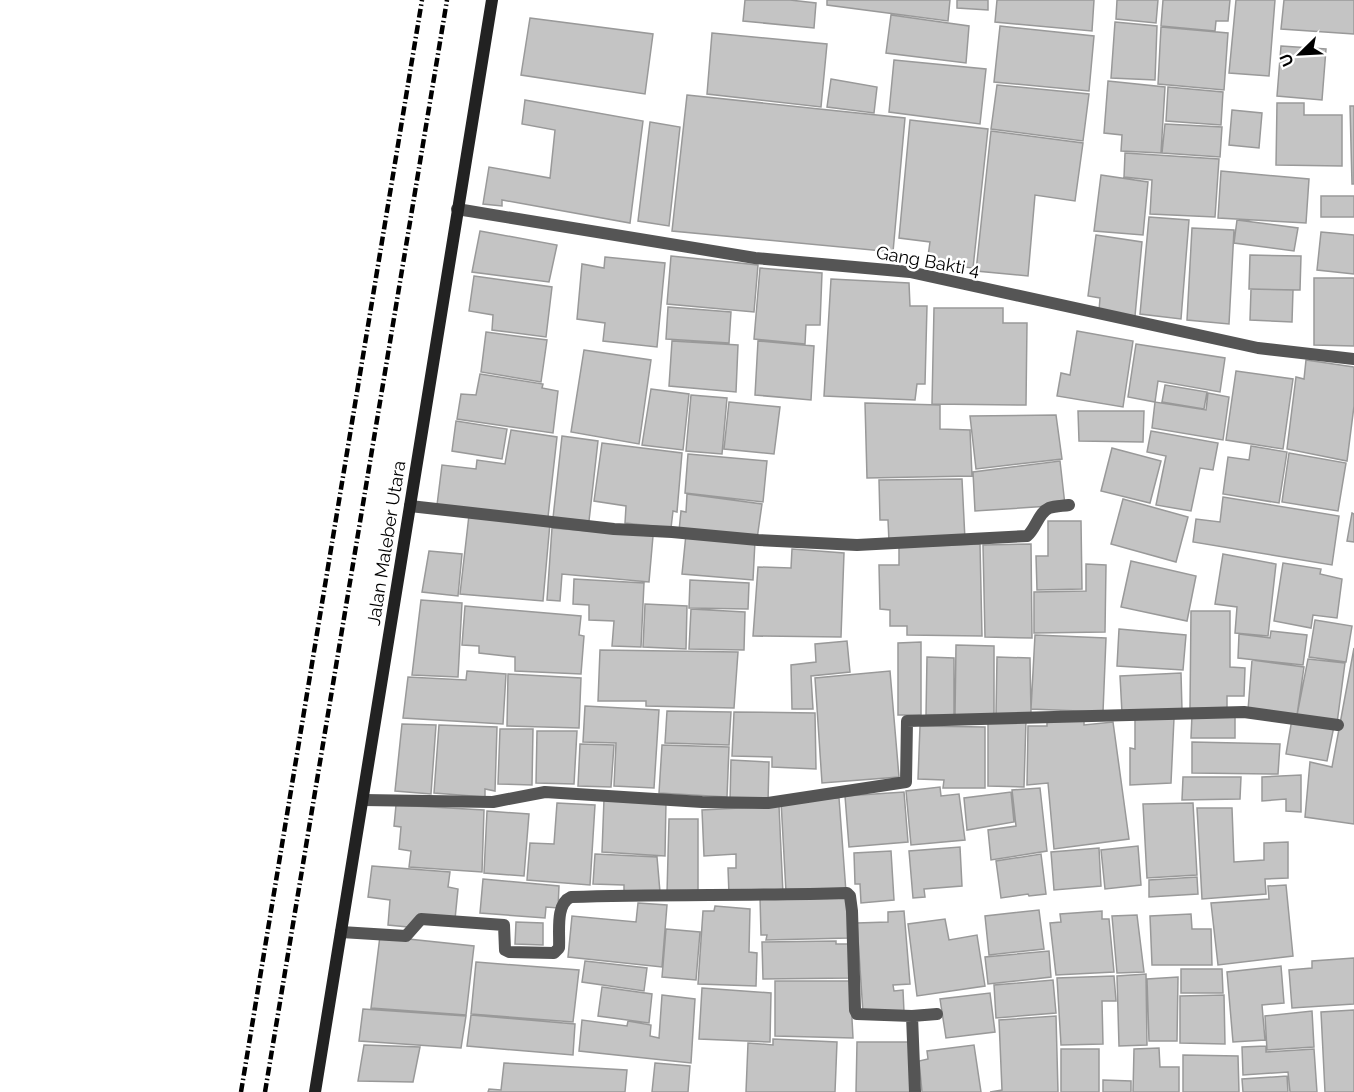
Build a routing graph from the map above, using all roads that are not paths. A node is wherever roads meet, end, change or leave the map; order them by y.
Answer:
1 (492, 0) edge
2 (457, 209) junction
3 (1354, 359) edge
4 (1069, 505) dead end
5 (410, 506) junction
6 (1338, 725) dead end
7 (363, 800) junction
8 (340, 932) junction
9 (937, 1014) dead end
10 (912, 1016) junction
11 (315, 1092) edge
12 (915, 1092) edge

1 - 2 street, Jalan Maleber Utara
2 - 3 street, Gang Bakti 4
2 - 5 street, Jalan Maleber Utara
4 - 5 street
5 - 7 street, Jalan Maleber Utara
6 - 7 street
7 - 8 street, Jalan Maleber Utara
8 - 10 street
8 - 11 street, Jalan Maleber Utara
9 - 10 street
10 - 12 street

